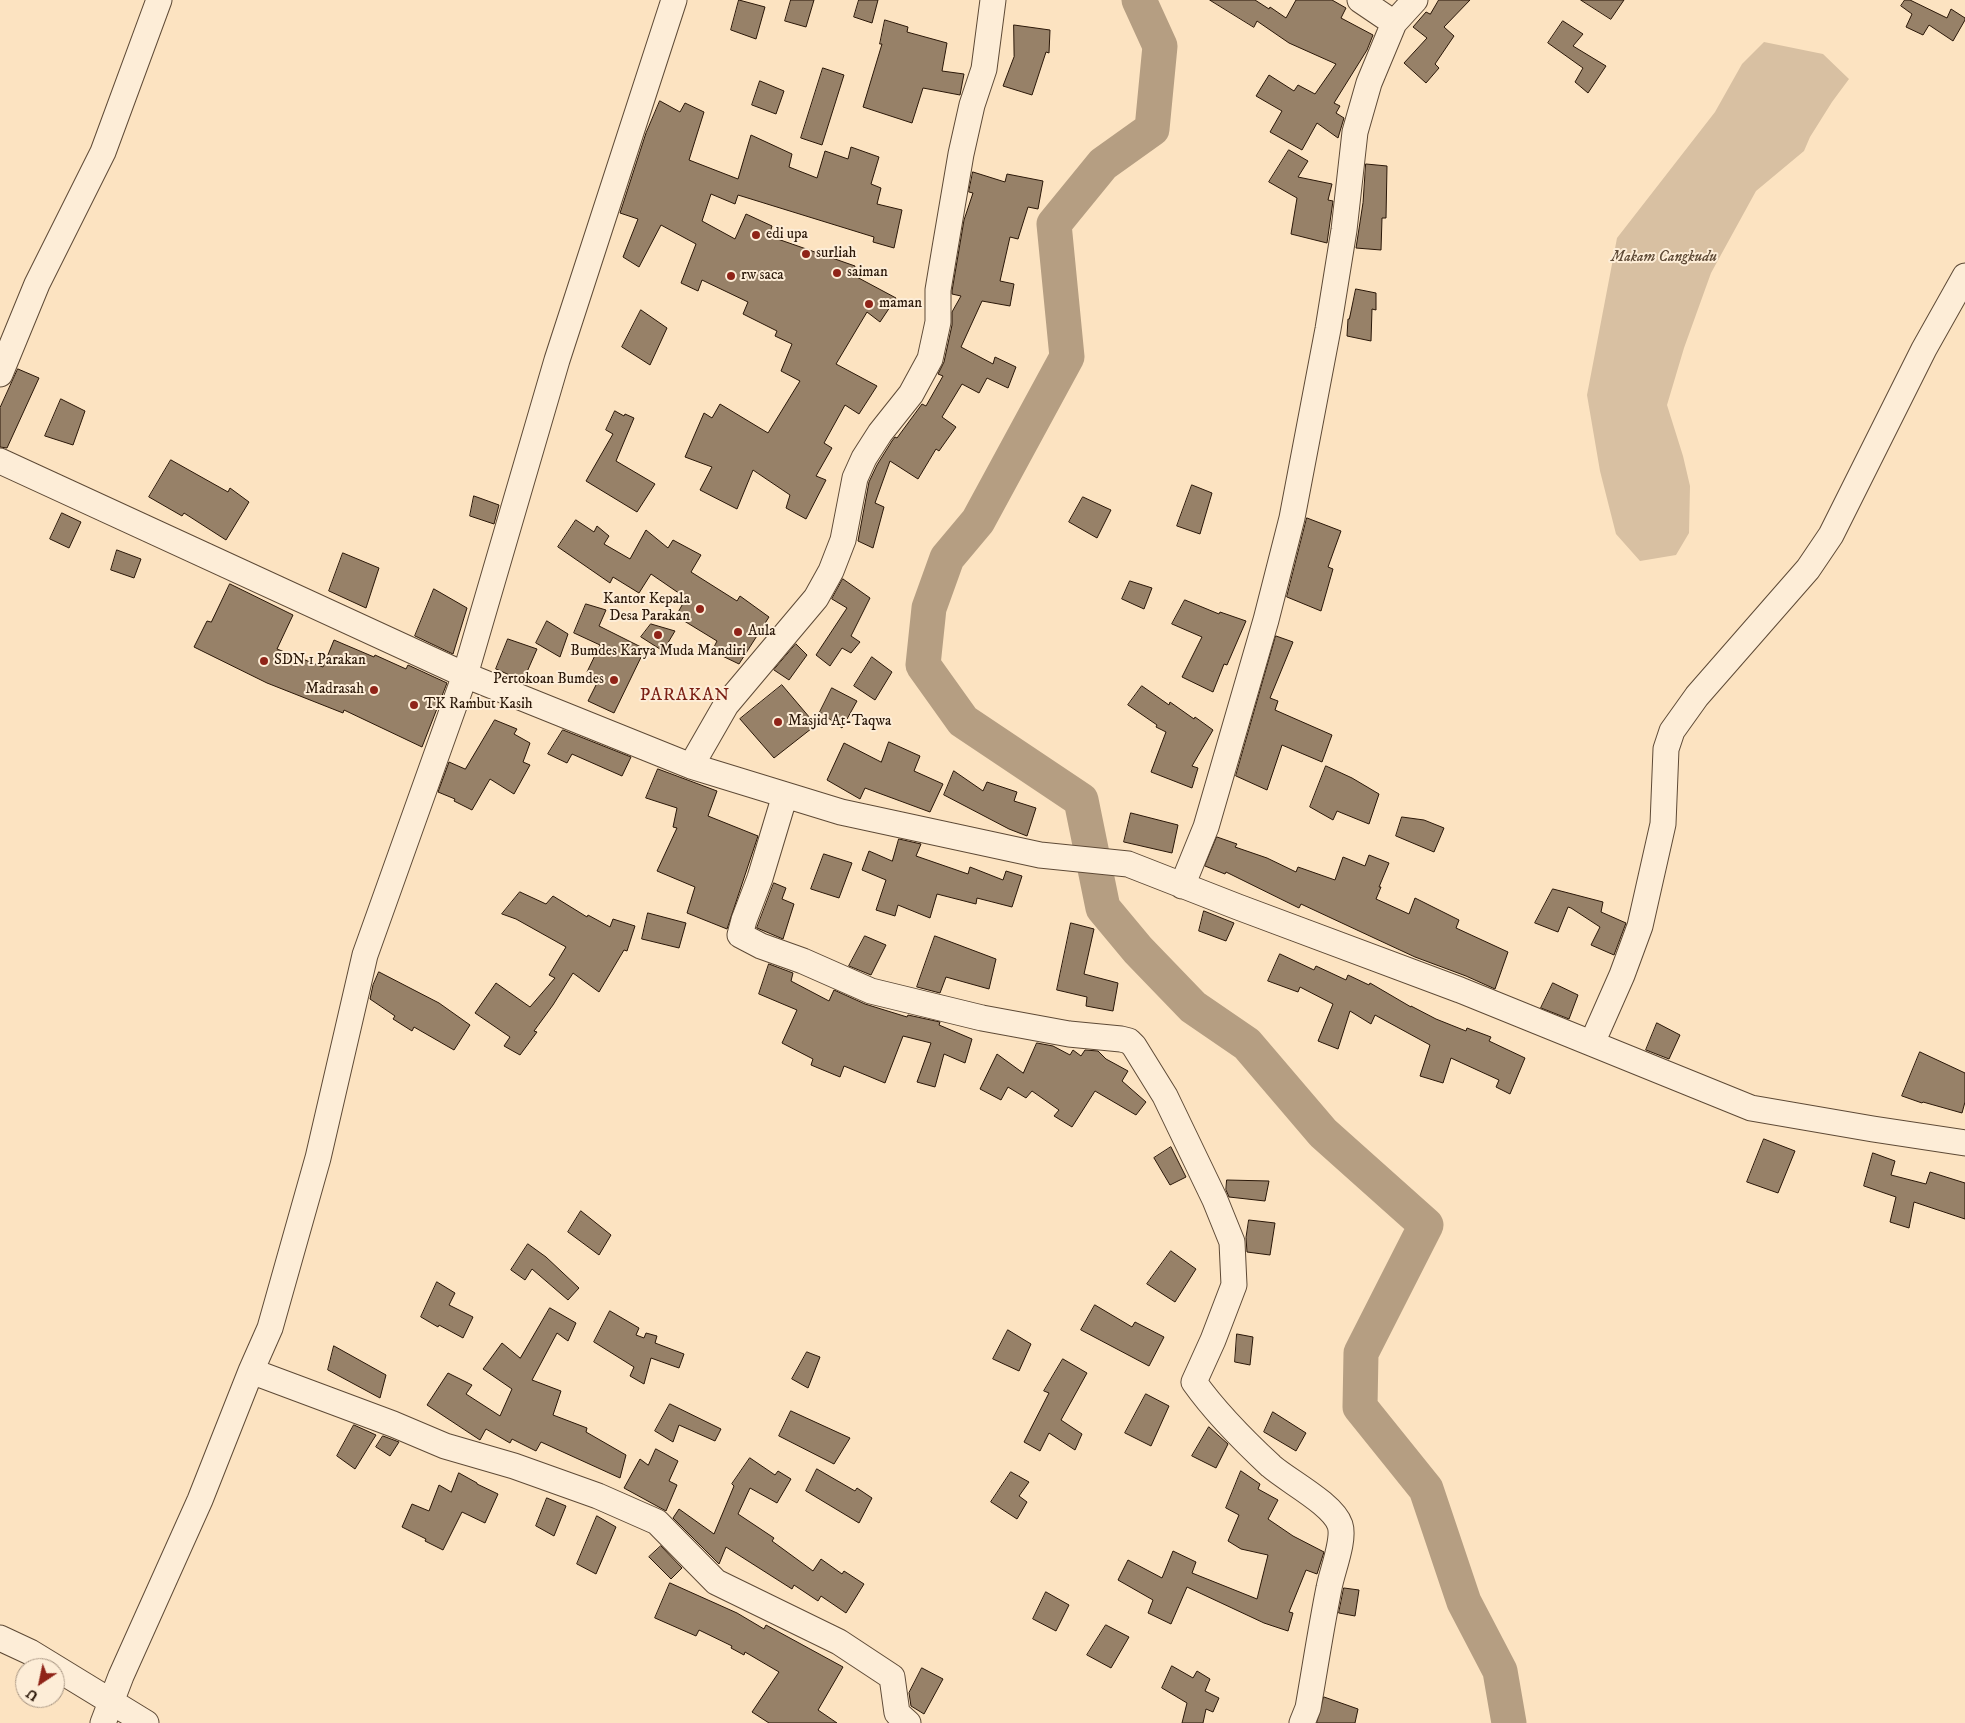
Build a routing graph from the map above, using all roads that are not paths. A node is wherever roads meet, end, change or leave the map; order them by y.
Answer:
1 (159, 0) edge
2 (674, 0) edge
3 (993, 0) edge
4 (1360, 0) edge
5 (1415, 0) edge
6 (1394, 23) junction
7 (1965, 276) edge
8 (0, 374) edge
9 (0, 462) edge
10 (465, 675) junction
11 (691, 766) junction
12 (785, 796) junction
13 (1182, 886) junction
14 (1592, 1043) junction
15 (1965, 1143) edge
16 (251, 1371) junction
17 (0, 1638) edge
18 (107, 1712) edge
19 (146, 1723) edge
20 (908, 1723) edge
21 (1302, 1723) edge

1 - 8 street
2 - 10 street
3 - 11 street
4 - 6 street
5 - 6 street
6 - 13 street
7 - 14 street
9 - 10 street
10 - 11 street
10 - 16 street
11 - 12 street
12 - 13 street
12 - 21 street
13 - 14 street
14 - 15 street
16 - 18 street
16 - 20 street
17 - 18 street
18 - 19 street

